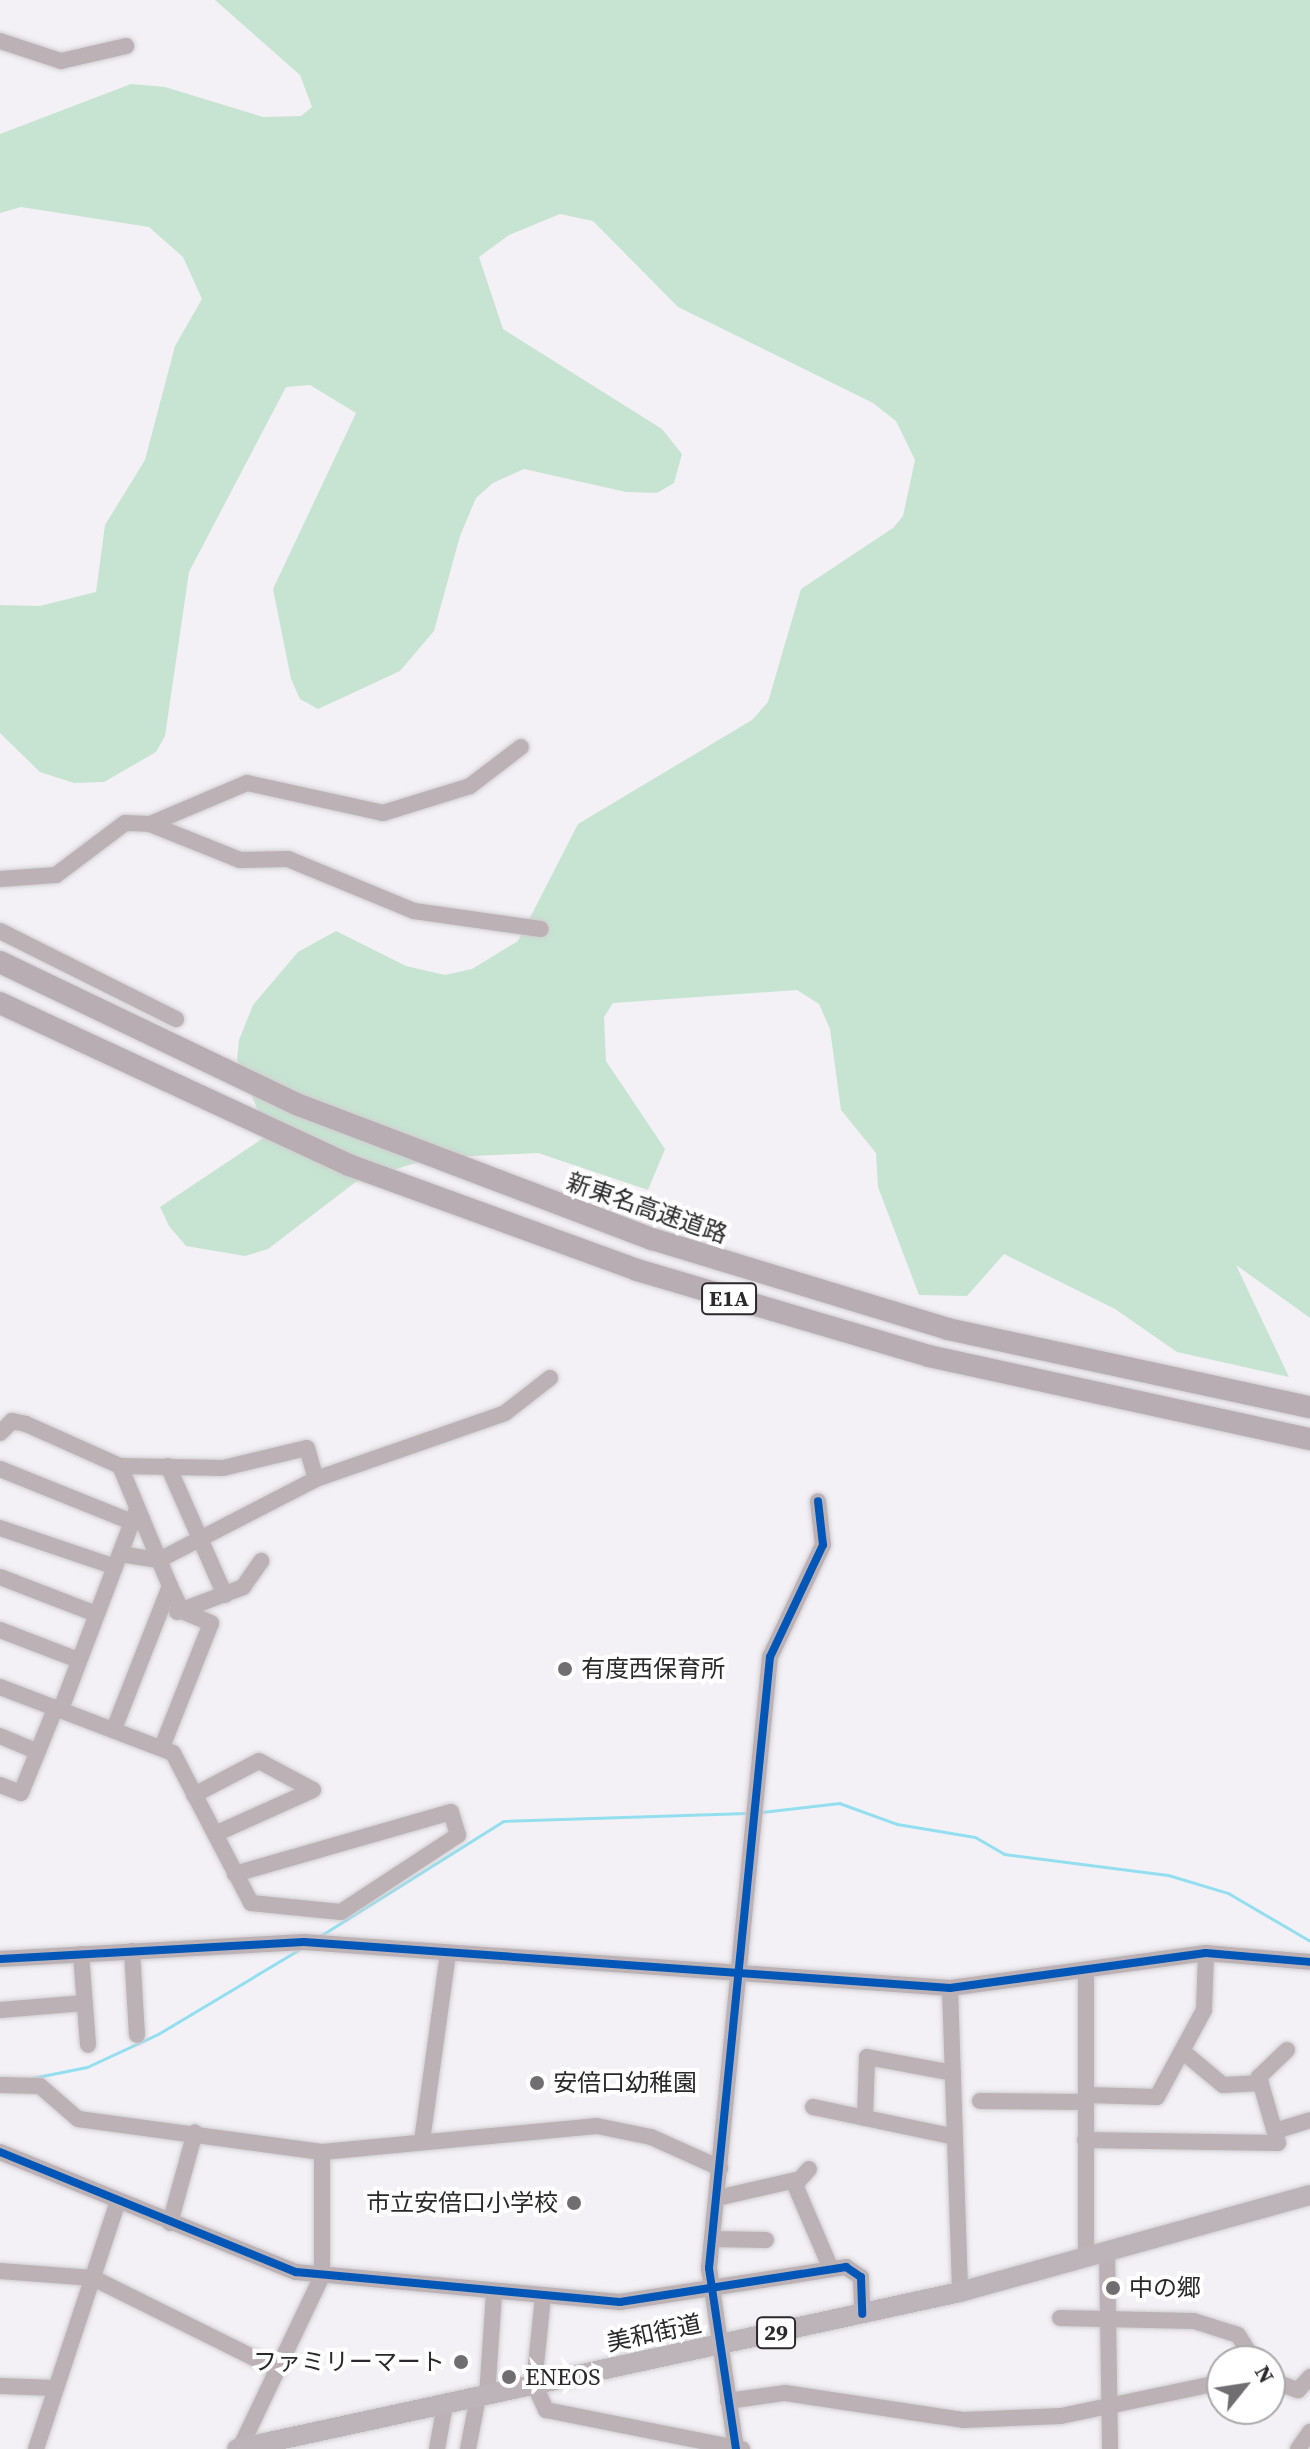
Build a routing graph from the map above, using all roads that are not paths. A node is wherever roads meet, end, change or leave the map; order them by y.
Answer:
1 (0, 41) edge
2 (126, 46) dead end
3 (521, 747) dead end
4 (150, 824) junction
5 (0, 879) edge
6 (541, 929) dead end
7 (0, 931) edge
8 (0, 962) edge
9 (0, 1003) edge
10 (176, 1019) dead end
11 (550, 1378) dead end
12 (1310, 1407) edge
13 (0, 1433) edge
14 (1310, 1439) edge
15 (120, 1466) junction
16 (168, 1466) junction
17 (0, 1469) edge
18 (316, 1479) junction
19 (818, 1501) dead end
20 (135, 1516) junction
21 (0, 1528) edge
22 (201, 1538) junction
23 (117, 1560) junction
24 (159, 1560) junction
25 (261, 1561) dead end
26 (0, 1577) edge
27 (170, 1586) junction
28 (225, 1595) junction
29 (182, 1611) junction
30 (96, 1614) junction
31 (156, 1618) junction
32 (0, 1630) edge
33 (78, 1660) junction
34 (0, 1687) edge
35 (58, 1708) junction
36 (114, 1729) junction
37 (0, 1736) edge
38 (162, 1747) junction
39 (38, 1752) junction
40 (0, 1785) edge
41 (194, 1795) junction
42 (215, 1834) junction
43 (235, 1874) junction
44 (132, 1951) junction
45 (1206, 1953) junction
46 (81, 1954) junction
47 (448, 1954) junction
48 (0, 1959) edge
49 (1310, 1962) edge
50 (1086, 1973) junction
51 (742, 1976) junction
52 (950, 1988) junction
53 (85, 2003) junction
54 (0, 2010) edge
55 (137, 2035) dead end
56 (88, 2045) dead end
57 (1287, 2050) dead end
58 (1182, 2051) junction
59 (953, 2073) junction
60 (1261, 2083) junction
61 (0, 2085) edge
62 (1086, 2098) junction
63 (980, 2101) dead end
64 (813, 2107) dead end
65 (865, 2118) junction
66 (1310, 2120) edge
67 (1275, 2131) junction
68 (195, 2132) junction
69 (955, 2137) junction
70 (1085, 2140) junction
71 (422, 2141) junction
72 (0, 2152) edge
73 (322, 2152) junction
74 (720, 2168) junction
75 (1310, 2195) edge
76 (717, 2198) junction
77 (118, 2201) junction
78 (170, 2223) junction
79 (712, 2239) junction
80 (766, 2240) dead end
81 (1107, 2252) junction
82 (1086, 2257) junction
83 (831, 2269) junction
84 (0, 2271) edge
85 (322, 2276) junction
86 (93, 2278) junction
87 (494, 2292) junction
88 (960, 2292) junction
89 (711, 2294) junction
90 (543, 2297) junction
91 (862, 2314) junction
92 (1060, 2318) dead end
93 (1108, 2318) junction
94 (1240, 2345) edge
95 (719, 2346) junction
96 (278, 2370) junction
97 (1310, 2377) edge
98 (534, 2384) junction
99 (1206, 2385) edge
100 (0, 2386) edge
101 (1286, 2386) edge
102 (55, 2388) junction
103 (483, 2396) junction
104 (728, 2401) junction
105 (445, 2405) junction
106 (1110, 2406) junction
107 (1310, 2432) edge
108 (276, 2444) edge
109 (36, 2449) edge
110 (238, 2449) edge
111 (437, 2449) edge
112 (468, 2449) edge
113 (738, 2449) edge
114 (1110, 2449) edge
115 (1298, 2449) edge

1 - 2 street
3 - 4 street
4 - 5 street
4 - 6 street
7 - 10 street
8 - 12 highway, 新東名高速道路 / E1A
9 - 14 highway, E1A
11 - 18 street
13 - 15 street
15 - 16 street
15 - 20 street
16 - 18 street
16 - 22 street
17 - 20 street
18 - 22 street
19 - 51 street
20 - 23 street
20 - 24 street
21 - 23 street
22 - 24 street
22 - 28 street
23 - 24 street
23 - 30 street
24 - 27 street
25 - 28 street
26 - 30 street
27 - 29 street
27 - 31 street
28 - 29 street
29 - 31 street
29 - 38 street
30 - 33 street
31 - 36 street
32 - 33 street
33 - 35 street
34 - 35 street
35 - 36 street
35 - 39 street
36 - 38 street
37 - 39 street
38 - 41 street
39 - 40 street
41 - 42 street
41 - 42 street
42 - 43 street
43 - 43 street
44 - 46 street
44 - 47 street
44 - 55 street
45 - 49 street
45 - 50 street
45 - 58 street
46 - 48 street
46 - 53 street
47 - 51 street
47 - 71 street
50 - 52 street
50 - 62 street
51 - 52 street
51 - 74 street
52 - 59 street
53 - 54 street
53 - 56 street
57 - 60 street
58 - 60 street
58 - 62 street
59 - 65 street
59 - 69 street
60 - 67 street
61 - 68 street
62 - 63 street
62 - 70 street
64 - 65 street
65 - 69 street
66 - 67 street
67 - 70 street
68 - 73 street
68 - 78 street
69 - 88 street
70 - 82 street
71 - 73 street
71 - 74 street
72 - 77 street
73 - 85 street
74 - 76 street
75 - 81 main road, 美和街道 / 29
76 - 79 street
76 - 83 street
77 - 78 street
77 - 86 street
78 - 85 street
79 - 80 street
79 - 89 street
81 - 82 main road, 美和街道 / 29
81 - 93 street
82 - 88 main road, 美和街道 / 29
83 - 89 street
83 - 91 street
84 - 86 street
85 - 87 street
85 - 96 street
86 - 96 street
86 - 102 street
87 - 90 street
87 - 103 street
88 - 91 main road, 美和街道 / 29
89 - 90 street
89 - 95 street
90 - 98 street
91 - 95 main road, 美和街道 / 29
92 - 93 street
93 - 94 street
93 - 106 street
95 - 98 main road, 美和街道 / 29
95 - 104 street
96 - 110 street
97 - 101 street
98 - 103 main road, 美和街道 / 29
98 - 113 street
99 - 106 street
100 - 102 street
102 - 109 street
103 - 105 main road, 美和街道 / 29
103 - 112 street
104 - 106 street
104 - 113 street
105 - 108 main road, 美和街道 / 29
105 - 111 street
106 - 114 street
107 - 115 street
108 - 110 main road, 美和街道 / 29

